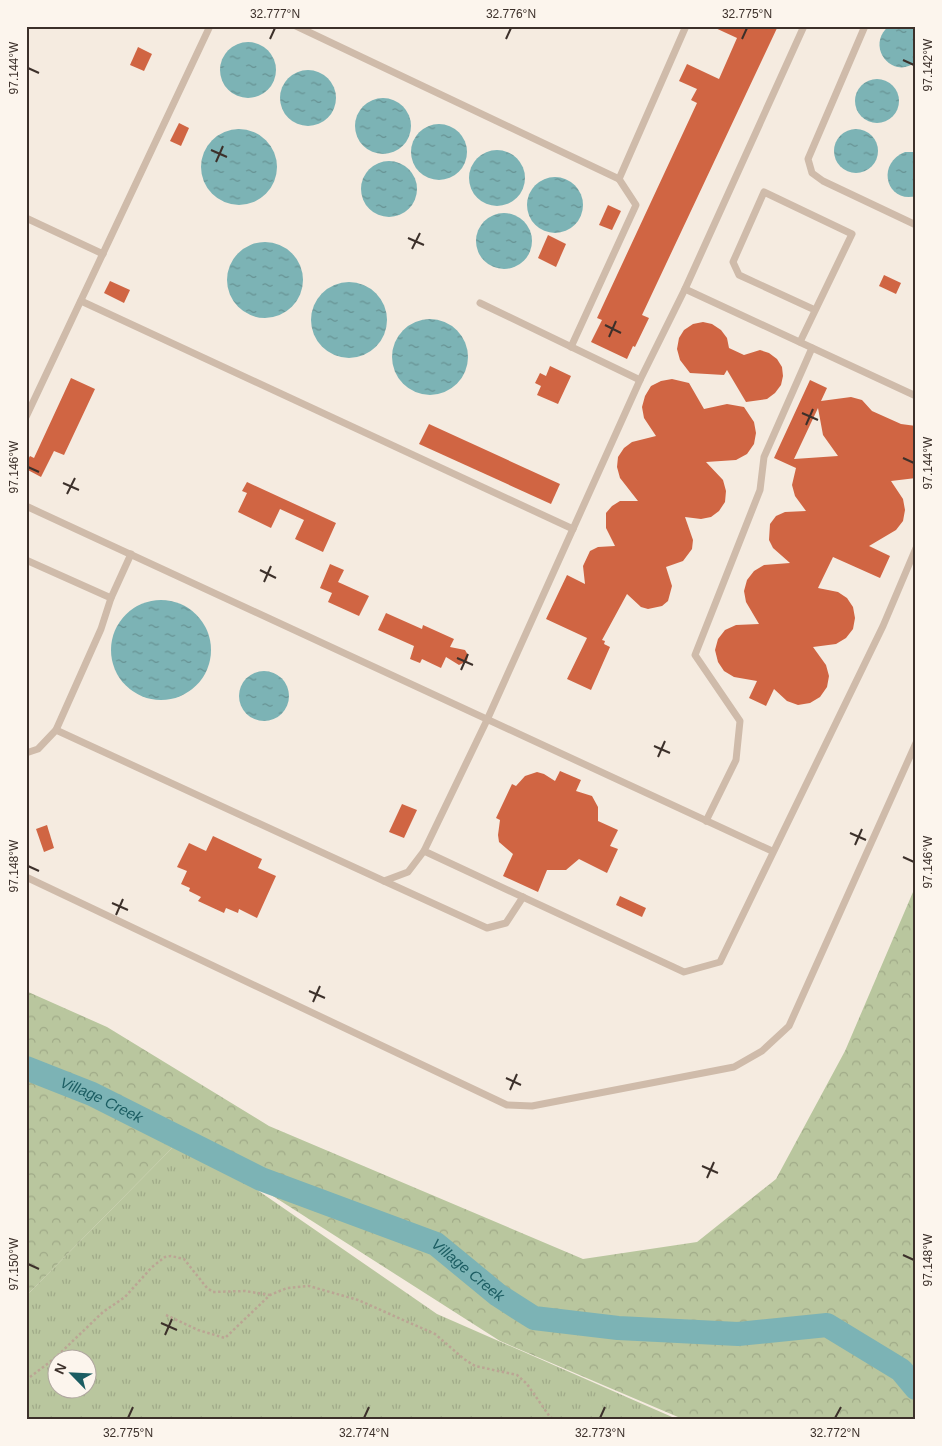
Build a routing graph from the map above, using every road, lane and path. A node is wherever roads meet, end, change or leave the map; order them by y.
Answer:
1 (210, 26) edge
2 (296, 26) edge
3 (686, 26) edge
4 (804, 26) edge
5 (864, 26) edge
6 (619, 178) junction
7 (26, 218) edge
8 (916, 225) edge
9 (103, 254) junction
10 (685, 289) junction
11 (81, 302) junction
12 (480, 303) dead end
13 (815, 310) junction
14 (800, 342) junction
15 (571, 347) junction
16 (812, 348) junction
17 (640, 380) junction
18 (916, 396) edge
19 (26, 417) edge
20 (26, 506) edge
21 (573, 529) junction
22 (916, 548) edge
23 (131, 554) junction
24 (26, 560) edge
25 (111, 598) junction
26 (487, 720) junction
27 (56, 730) junction
28 (916, 743) edge
29 (26, 753) edge
30 (706, 821) junction
31 (424, 851) junction
32 (772, 851) junction
33 (26, 877) edge
34 (384, 881) junction
35 (523, 897) junction
36 (270, 1295) junction
37 (166, 1315) dead end
38 (26, 1380) edge
39 (555, 1420) edge

1 - 9 lane
2 - 6 lane
3 - 6 lane
4 - 10 lane
5 - 8 lane
6 - 15 lane
7 - 9 lane
9 - 11 lane
10 - 14 lane
10 - 17 lane
11 - 19 lane
11 - 21 lane
12 - 15 lane
13 - 13 lane
13 - 14 lane
14 - 16 lane
15 - 17 lane
16 - 18 lane
16 - 30 lane
17 - 21 lane
20 - 23 lane
21 - 26 lane
22 - 32 lane
23 - 25 lane
23 - 26 lane
24 - 25 lane
25 - 27 lane
26 - 30 lane
26 - 31 lane
27 - 29 lane
27 - 34 lane
28 - 33 lane
30 - 32 lane
31 - 34 lane
31 - 35 lane
32 - 35 lane
34 - 35 lane
36 - 37 path
36 - 38 path
36 - 39 path

